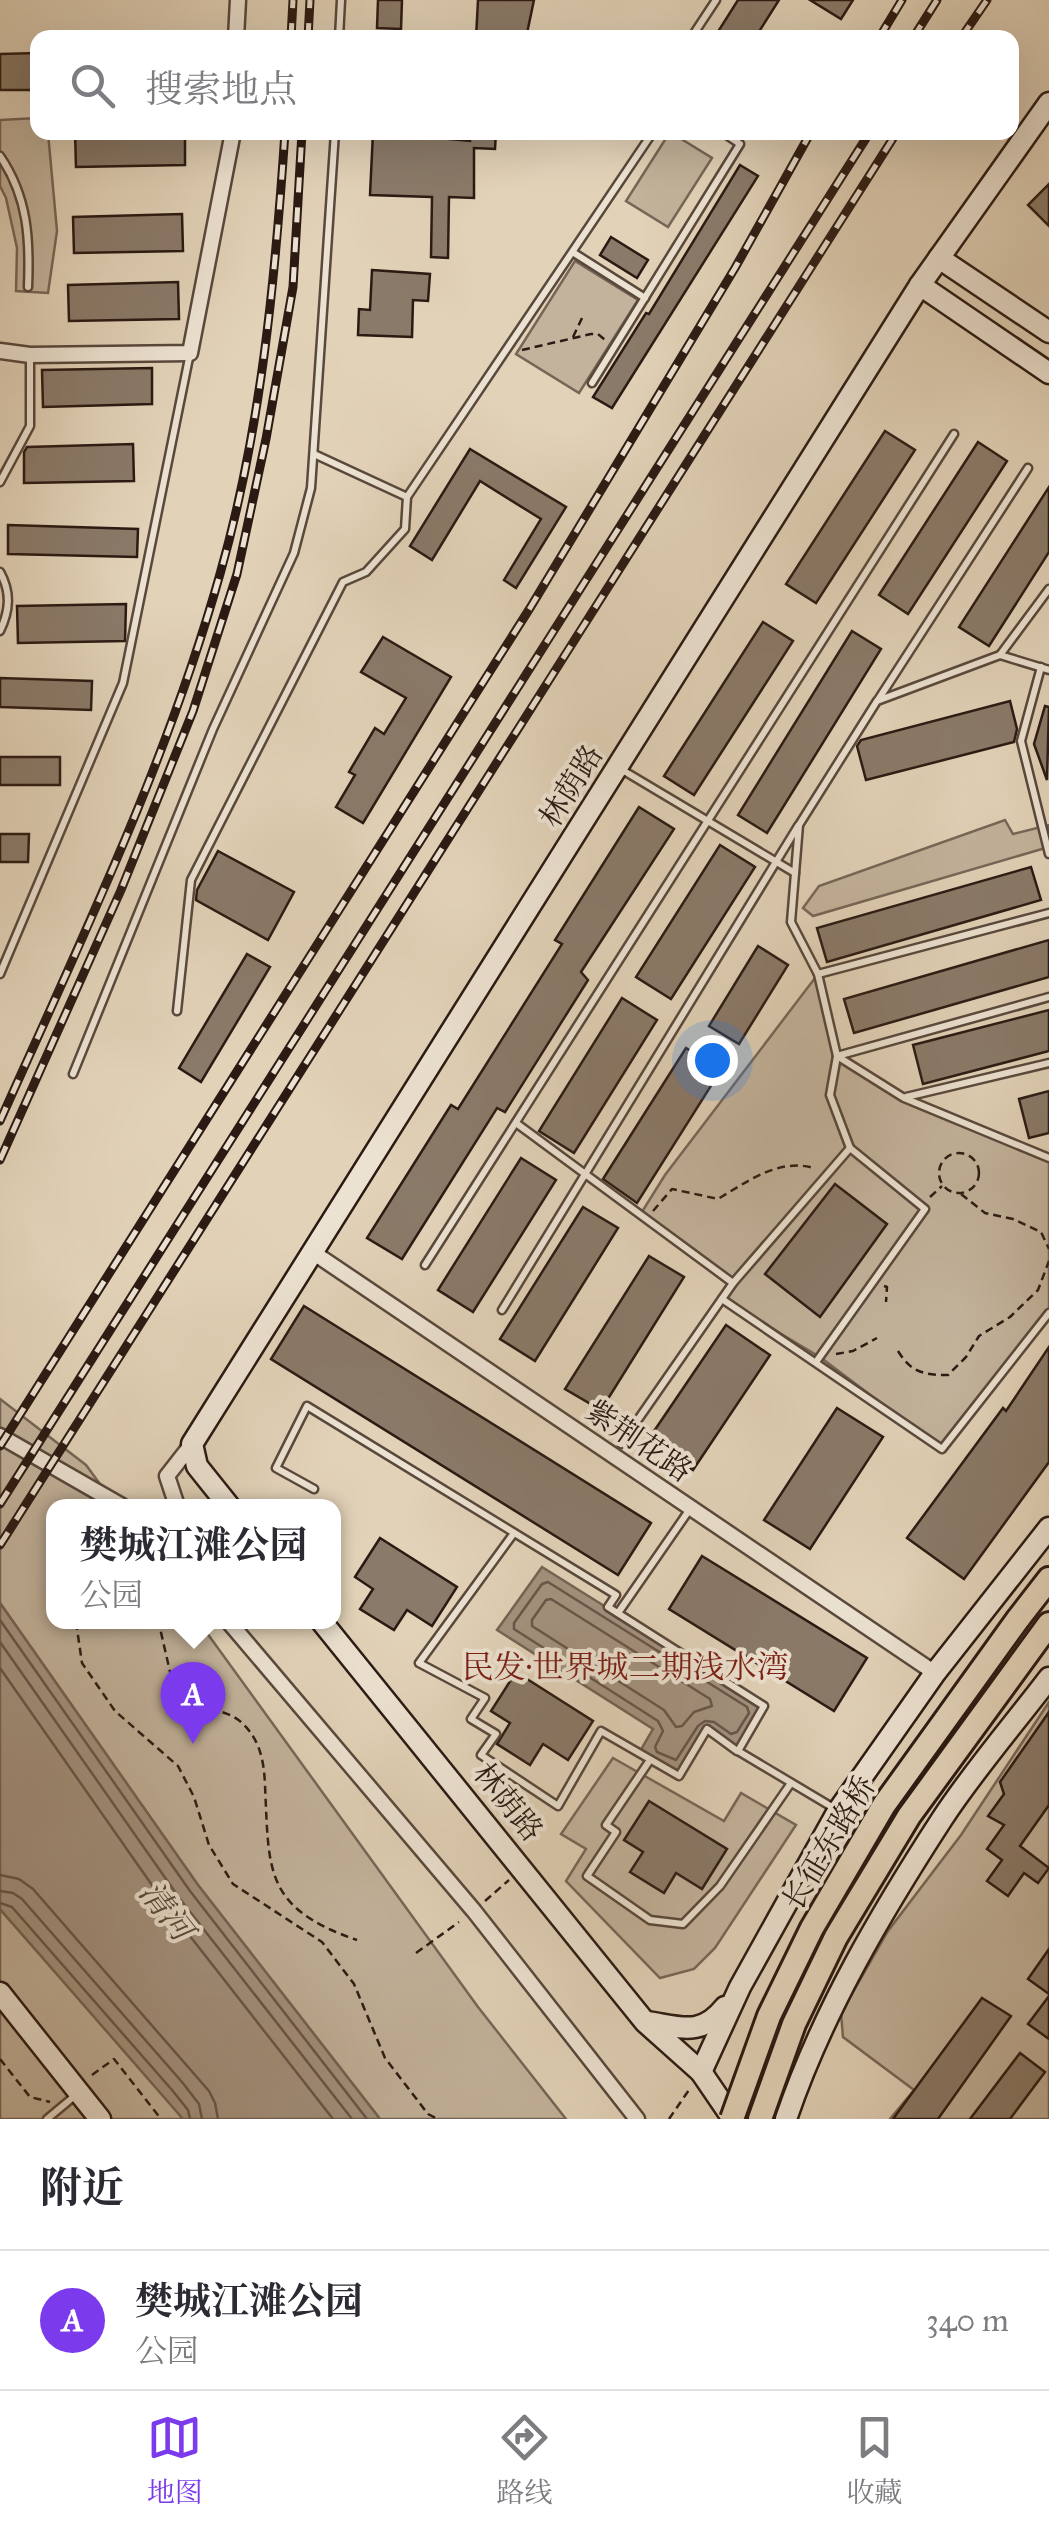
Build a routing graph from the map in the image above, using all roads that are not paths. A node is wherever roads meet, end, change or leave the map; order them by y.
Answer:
1 (238, 0) edge
2 (340, 0) edge
3 (716, 0) edge
4 (236, 30) edge
5 (339, 30) edge
6 (697, 30) edge
7 (1049, 103) edge
8 (232, 140) edge
9 (334, 140) edge
10 (648, 140) edge
11 (734, 140) edge
12 (0, 156) edge
13 (574, 253) junction
14 (939, 258) junction
15 (920, 285) junction
16 (28, 287) dead end
17 (645, 298) junction
18 (1049, 332) edge
19 (0, 351) edge
20 (30, 354) junction
21 (190, 354) junction
22 (1049, 373) edge
23 (592, 383) dead end
24 (954, 434) dead end
25 (314, 454) junction
26 (1028, 468) dead end
27 (0, 482) edge
28 (408, 497) junction
29 (0, 572) edge
30 (1049, 590) edge
31 (0, 630) edge
32 (1000, 655) junction
33 (1045, 668) edge
34 (877, 701) junction
35 (618, 768) junction
36 (708, 821) junction
37 (799, 824) junction
38 (1049, 854) edge
39 (776, 862) junction
40 (795, 873) junction
41 (1049, 912) edge
42 (2, 963) edge
43 (0, 974) edge
44 (818, 974) junction
45 (1049, 997) edge
46 (176, 1011) dead end
47 (837, 1056) junction
48 (1049, 1063) edge
49 (73, 1074) dead end
50 (904, 1098) junction
51 (516, 1123) junction
52 (850, 1148) junction
53 (1049, 1158) edge
54 (585, 1174) junction
55 (314, 1253) junction
56 (426, 1265) dead end
57 (732, 1284) junction
58 (722, 1299) junction
59 (502, 1310) dead end
60 (1049, 1313) edge
61 (818, 1359) junction
62 (0, 1436) edge
63 (192, 1444) junction
64 (620, 1444) dead end
65 (314, 1489) dead end
66 (110, 1499) edge
67 (175, 1499) edge
68 (223, 1499) edge
69 (690, 1508) junction
70 (1049, 1528) edge
71 (514, 1532) junction
72 (1049, 1580) edge
73 (618, 1613) junction
74 (235, 1629) edge
75 (328, 1629) edge
76 (1045, 1629) edge
77 (935, 1673) junction
78 (1049, 1678) edge
79 (738, 1751) junction
80 (650, 1760) junction
81 (791, 1783) junction
82 (838, 1811) junction
83 (740, 1987) junction
84 (0, 1993) edge
85 (646, 2022) junction
86 (701, 2072) junction
87 (72, 2095) junction
88 (47, 2119) edge
89 (100, 2119) edge
90 (637, 2119) edge
91 (733, 2119) edge
92 (760, 2119) edge
93 (786, 2119) edge

1 - 4 street
2 - 5 lane
3 - 6 lane
7 - 14 street, 林荫路
8 - 21 street
9 - 25 lane
10 - 13 lane
11 - 17 lane
12 - 16 lane
13 - 17 lane
13 - 28 lane
14 - 15 street, 林荫路
14 - 18 street
15 - 22 street
15 - 35 street, 林荫路
17 - 23 lane
19 - 20 street
20 - 21 street
20 - 27 lane
21 - 42 lane
24 - 36 lane
25 - 28 lane
25 - 49 lane
26 - 34 lane
28 - 46 lane
29 - 31 lane
30 - 32 lane
32 - 33 lane
32 - 34 lane
33 - 38 lane
34 - 37 lane
35 - 36 lane
35 - 55 street, 林荫路
36 - 39 lane
36 - 51 lane
37 - 39 lane
37 - 40 lane
39 - 40 lane
39 - 54 lane
40 - 44 lane
41 - 44 lane
42 - 43 lane
44 - 47 lane
45 - 47 lane
47 - 50 lane
47 - 52 lane
48 - 50 lane
50 - 53 lane
51 - 54 lane
51 - 56 lane
52 - 57 lane
52 - 61 lane
54 - 57 lane
54 - 59 lane
55 - 63 street, 林荫路
55 - 69 street, 紫荆花路
57 - 58 lane
58 - 61 lane
58 - 64 lane
60 - 61 lane
62 - 66 street
63 - 67 street
63 - 68 street
65 - 71 lane
69 - 73 lane
69 - 77 street, 紫荆花路
70 - 77 street
71 - 73 lane
71 - 80 lane
72 - 91 main road, 长征东路桥, bridge
73 - 79 lane
74 - 90 street
75 - 85 street, 林荫路
76 - 92 main road, 长征东路桥
77 - 82 street
78 - 93 street
79 - 80 lane
79 - 81 lane
80 - 81 lane
81 - 82 lane
82 - 83 street
83 - 85 street
83 - 86 street
84 - 87 street
85 - 86 street, 林荫路
86 - 91 street, 林荫路
87 - 88 lane
87 - 89 street

